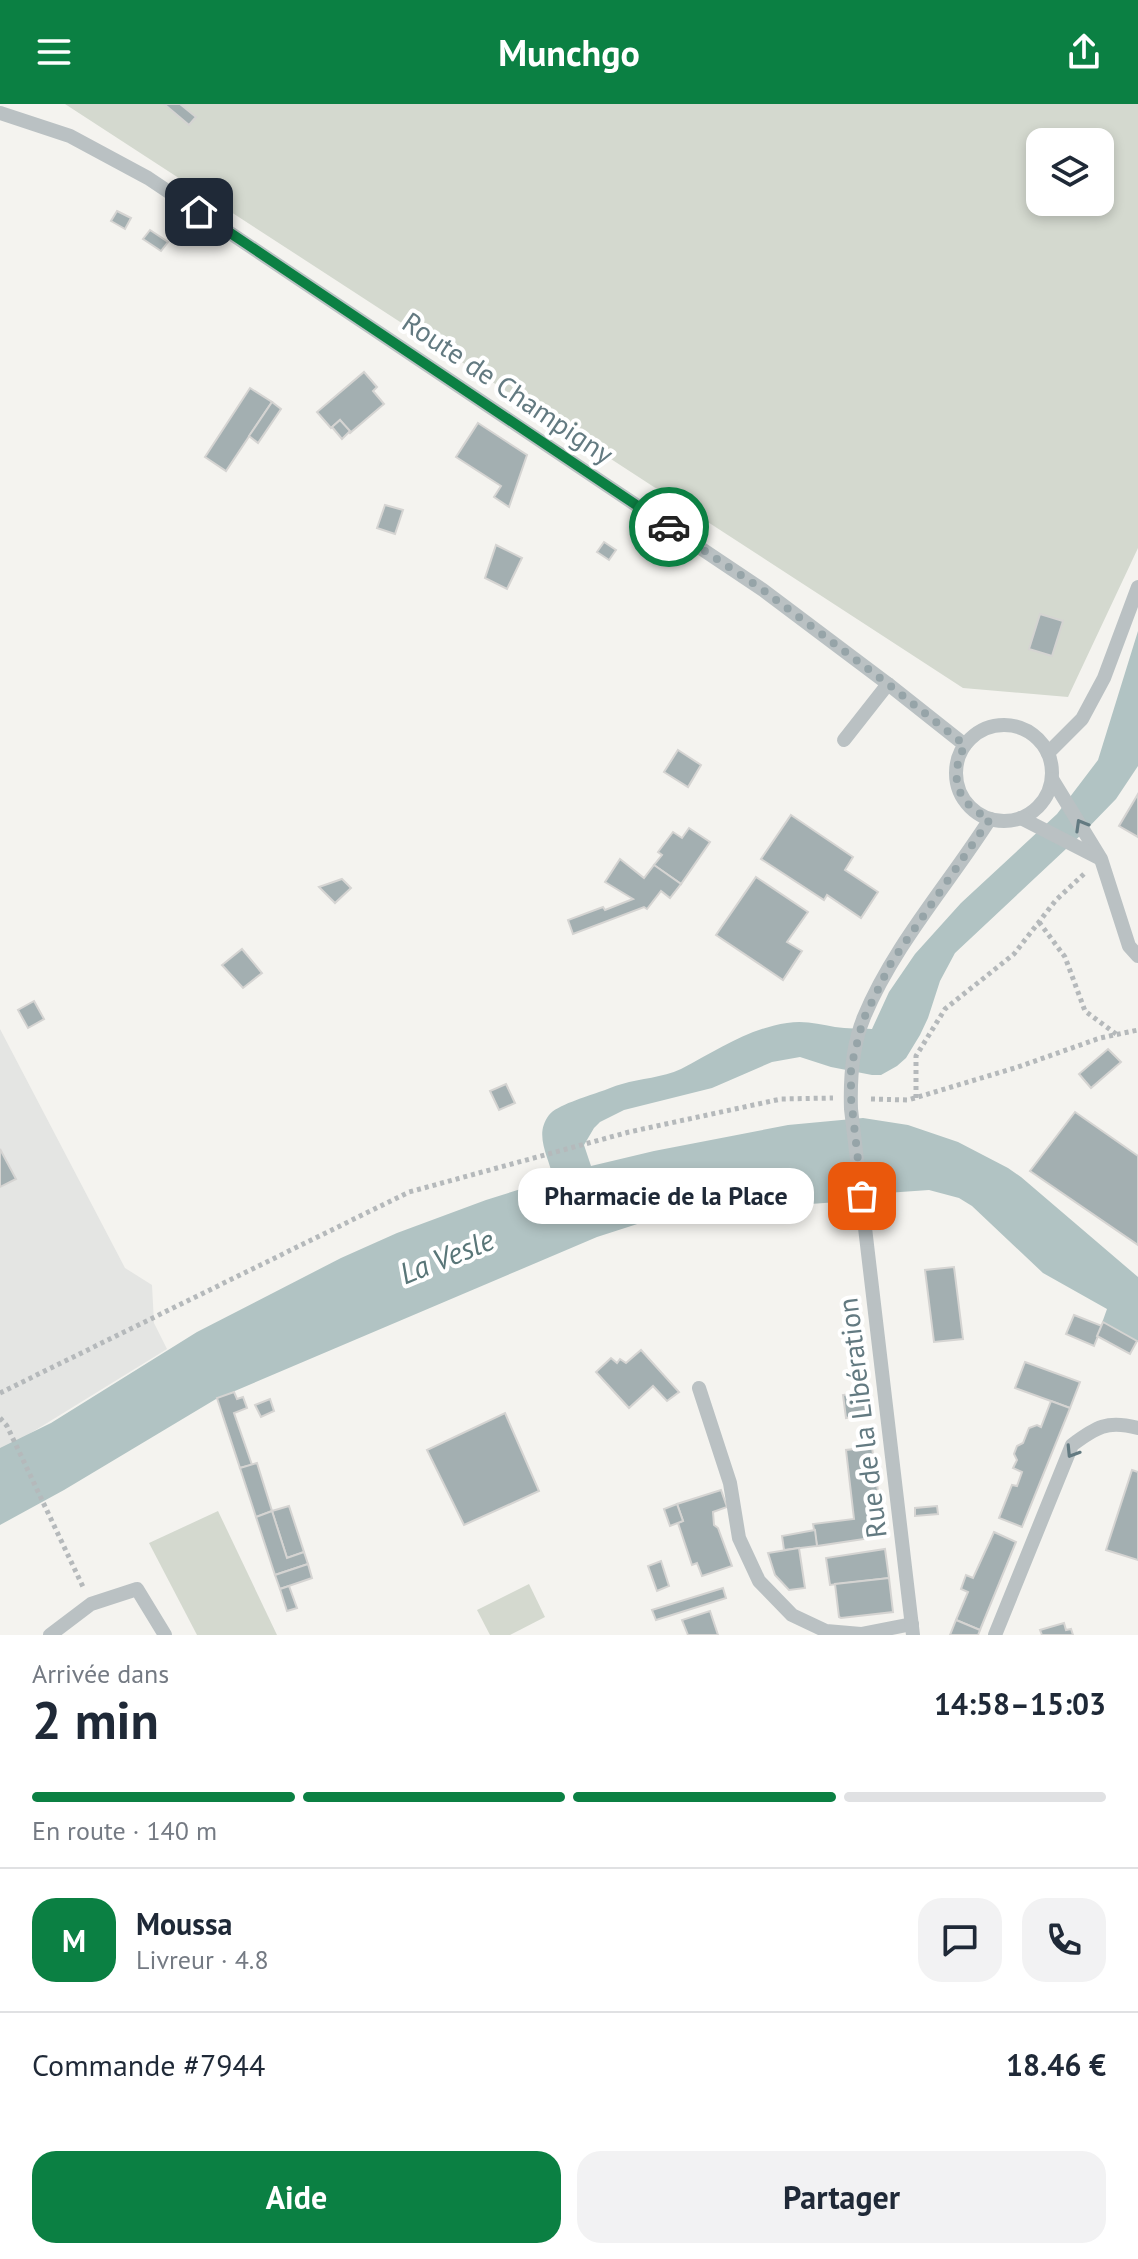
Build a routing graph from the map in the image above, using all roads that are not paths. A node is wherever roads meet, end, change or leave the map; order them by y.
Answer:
1 (0, 113) edge
2 (1138, 587) edge
3 (888, 684) junction
4 (844, 740) dead end
5 (965, 745) junction
6 (1048, 753) junction
7 (1056, 785) junction
8 (1021, 818) junction
9 (990, 819) junction
10 (1101, 859) junction
11 (1135, 948) edge
12 (699, 1388) dead end
13 (1138, 1428) edge
14 (912, 1629) edge
15 (50, 1635) edge
16 (165, 1635) edge
17 (995, 1635) edge

1 - 3 street, Route de Champigny
2 - 6 street
3 - 4 street
3 - 5 street, Route de Champigny
5 - 6 street
5 - 9 street
6 - 7 street
7 - 8 street
10 -> 7 street
8 - 9 street
8 - 10 street
9 - 14 street, Rue de la Libération
10 - 11 street
12 - 14 street
13 -> 17 street
15 - 16 street

